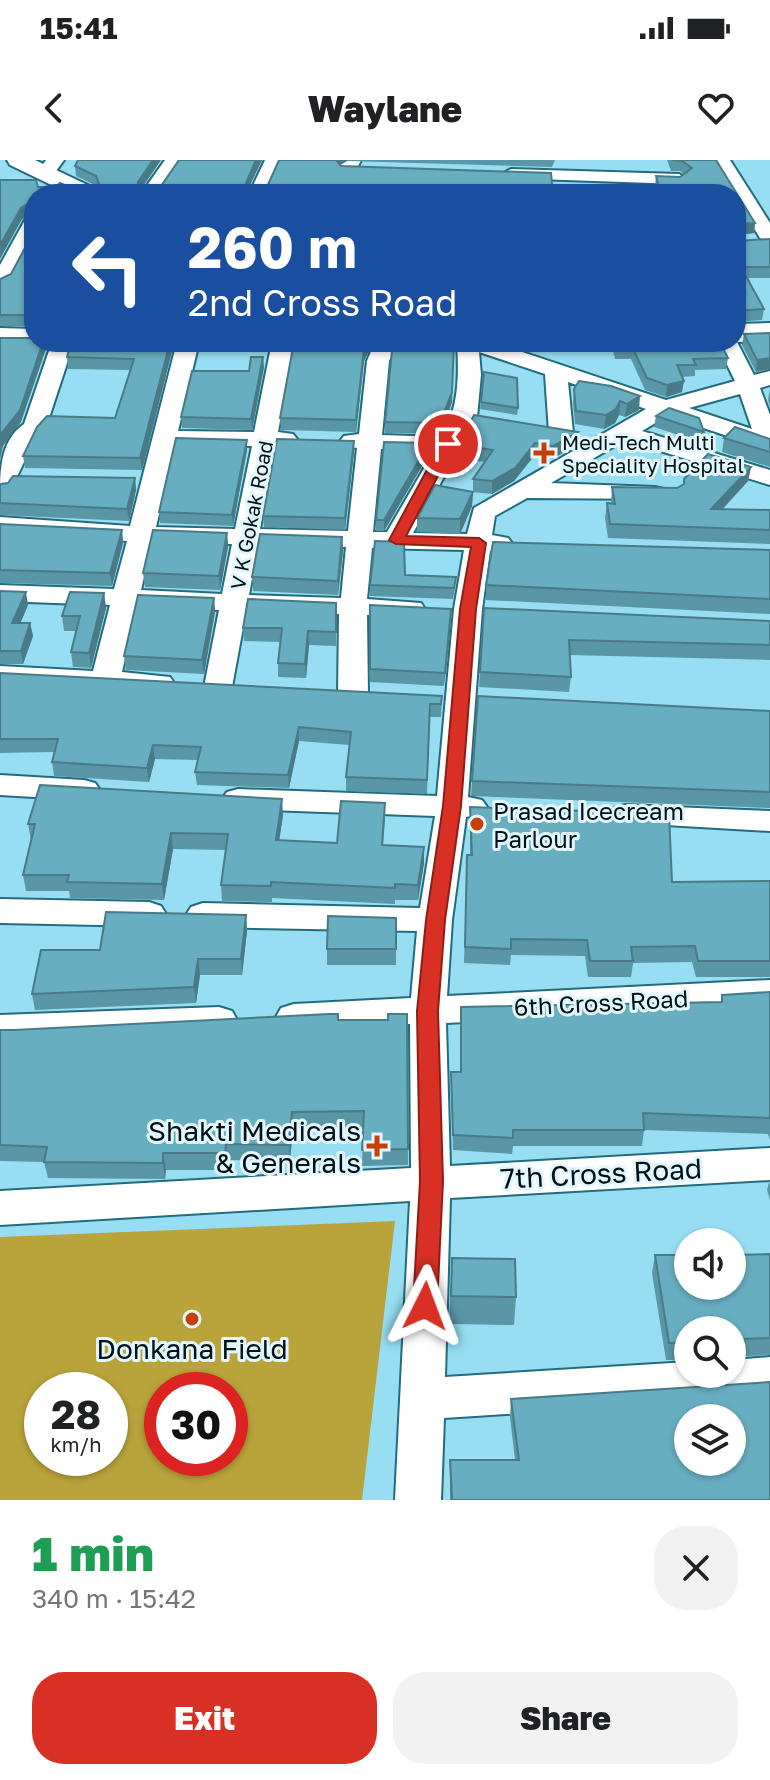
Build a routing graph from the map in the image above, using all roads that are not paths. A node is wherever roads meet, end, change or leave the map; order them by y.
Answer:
1 (18, 160) edge
2 (174, 160) edge
3 (274, 160) edge
4 (721, 160) edge
5 (354, 166) edge
6 (489, 173) edge
7 (51, 176) edge
8 (630, 177) edge
9 (679, 179) edge
10 (157, 184) edge
11 (263, 184) edge
12 (342, 184) edge
13 (736, 184) edge
14 (753, 210) edge
15 (24, 237) edge
16 (770, 240) edge
17 (747, 243) edge
18 (24, 269) edge
19 (3, 272) edge
20 (770, 332) edge
21 (746, 333) edge
22 (0, 337) edge
23 (24, 338) edge
24 (60, 352) edge
25 (186, 352) edge
26 (281, 352) edge
27 (382, 352) edge
28 (469, 352) edge
29 (501, 352) edge
30 (735, 352) edge
31 (556, 369) junction
32 (759, 381) edge
33 (664, 408) junction
34 (465, 417) junction
35 (492, 421) edge
36 (0, 424) edge
37 (34, 427) junction
38 (533, 428) edge
39 (561, 433) junction
40 (615, 436) junction
41 (165, 438) junction
42 (265, 439) junction
43 (370, 442) junction
44 (769, 443) edge
45 (448, 444) junction
46 (34, 478) edge
47 (770, 478) edge
48 (124, 479) edge
49 (154, 480) junction
50 (2, 482) edge
51 (522, 490) junction
52 (666, 494) edge
53 (0, 525) edge
54 (141, 534) junction
55 (246, 537) junction
56 (359, 539) junction
57 (396, 540) junction
58 (479, 543) junction
59 (525, 544) edge
60 (0, 593) edge
61 (126, 598) junction
62 (234, 603) junction
63 (353, 608) junction
64 (468, 609) junction
65 (500, 611) edge
66 (0, 675) edge
67 (106, 678) junction
68 (218, 687) junction
69 (248, 689) edge
70 (323, 693) edge
71 (353, 695) junction
72 (384, 696) edge
73 (430, 697) edge
74 (461, 698) junction
75 (492, 700) edge
76 (0, 785) edge
77 (106, 792) edge
78 (213, 799) edge
79 (452, 806) junction
80 (500, 809) edge
81 (595, 813) edge
82 (770, 821) edge
83 (0, 911) edge
84 (435, 920) junction
85 (770, 993) edge
86 (428, 1011) junction
87 (0, 1029) edge
88 (770, 1164) edge
89 (431, 1181) junction
90 (0, 1208) edge
91 (770, 1377) edge
92 (420, 1399) junction
93 (418, 1500) edge

1 - 7 street
2 - 10 street
3 - 11 street
4 - 13 street
5 - 12 street
6 - 8 street
8 - 9 street
14 - 16 street
15 - 19 street
16 - 17 street
18 - 19 street
20 - 21 main road
22 - 23 main road
24 - 37 street
25 - 41 street
26 - 42 street, V K Gokak Road
27 - 43 street
28 - 34 street
29 - 31 street
30 - 32 street
31 - 33 street
31 - 39 street
32 - 33 street
32 - 44 street
33 - 40 street
33 - 44 street
34 - 35 street
34 - 45 street
36 - 37 street
37 - 50 street
38 - 39 street
39 - 40 street
40 - 47 street
40 - 51 street
41 - 42 street
41 - 49 street
42 - 43 street
42 - 55 street, V K Gokak Road
43 - 45 street
43 - 56 street
45 - 57 street
46 - 50 street
48 - 49 street
49 - 54 street
51 - 52 street
51 - 58 street
53 - 54 street
54 - 55 street
54 - 61 street
55 - 56 street
55 - 62 street, V K Gokak Road
56 - 57 street
56 - 63 street
57 - 58 street
58 - 59 street
58 - 64 street
60 - 61 street
61 - 62 street
61 - 67 street
62 - 63 street
62 - 68 street, V K Gokak Road
63 - 64 street
63 - 71 street
64 - 65 street
64 - 74 street
66 - 67 street
67 - 68 street
68 - 69 street
70 - 71 street
71 - 72 street
73 - 74 street
74 - 75 street
74 - 79 street
76 - 77 street
78 - 79 street
79 - 80 street
79 - 84 street
81 - 82 street
83 - 84 street
84 - 86 street
85 - 86 street, 6th Cross Road
86 - 87 street, 6th Cross Road
86 - 89 street
88 - 89 street, 7th Cross Road
89 - 90 street, 7th Cross Road
89 - 92 street
91 - 92 street
92 - 93 street

